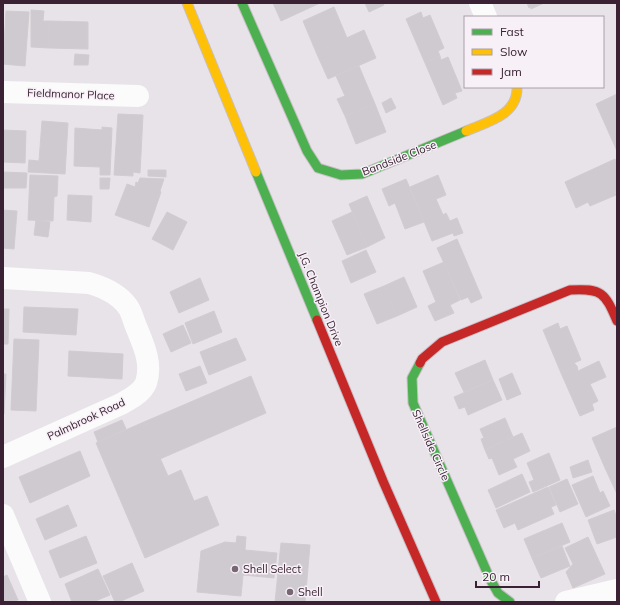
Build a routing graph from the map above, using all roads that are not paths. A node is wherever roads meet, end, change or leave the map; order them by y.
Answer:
1 (186, 3) edge
2 (242, 3) edge
3 (480, 3) edge
4 (486, 16) edge
5 (517, 88) edge
6 (3, 92) edge
7 (138, 96) dead end
8 (3, 278) edge
9 (617, 321) edge
10 (3, 457) edge
11 (3, 515) edge
12 (617, 590) edge
13 (40, 602) edge
14 (436, 602) edge
15 (510, 602) edge
16 (566, 602) edge

1 - 14 street, J.G. Champion Drive
2 - 5 street, Bandside Close
3 - 4 street
6 - 7 street, Fieldmanor Place
8 - 10 street, Palmbrook Road
9 - 15 street, Shellside Circle
11 - 13 street
12 - 16 street

